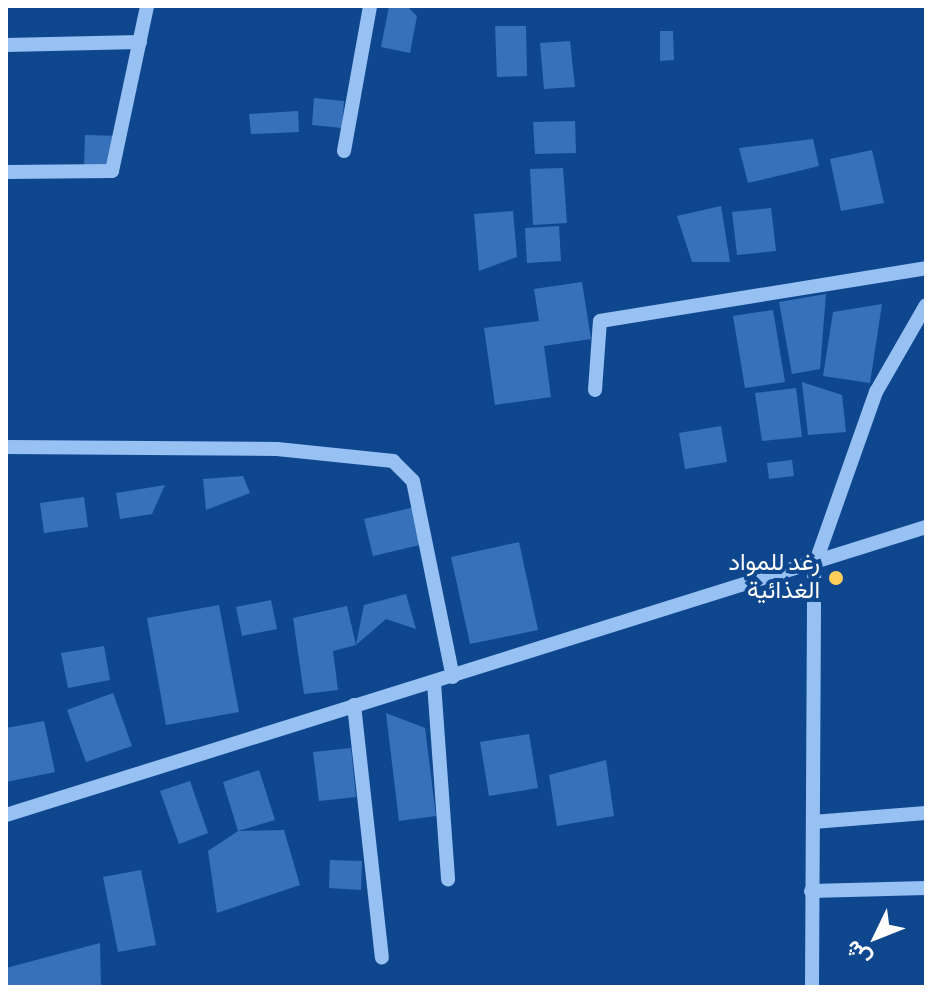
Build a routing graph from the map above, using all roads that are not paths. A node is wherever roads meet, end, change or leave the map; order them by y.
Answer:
1 (147, 6) edge
2 (370, 6) edge
3 (140, 42) junction
4 (6, 45) edge
5 (344, 151) dead end
6 (6, 172) edge
7 (926, 268) edge
8 (926, 305) edge
9 (595, 390) dead end
10 (6, 447) edge
11 (926, 527) edge
12 (814, 567) junction
13 (453, 677) junction
14 (434, 683) junction
15 (354, 705) junction
16 (926, 813) edge
17 (6, 815) edge
18 (813, 822) junction
19 (448, 880) dead end
20 (926, 888) edge
21 (811, 891) junction
22 (382, 957) dead end
23 (812, 987) edge

1 - 3 street
2 - 5 street
3 - 4 street
3 - 6 street
7 - 9 street
8 - 12 street
10 - 13 street
11 - 12 street
12 - 13 street
12 - 18 street
13 - 14 street
14 - 15 street
14 - 19 street
15 - 17 street
15 - 22 street
16 - 18 street
18 - 21 street
20 - 21 street
21 - 23 street

